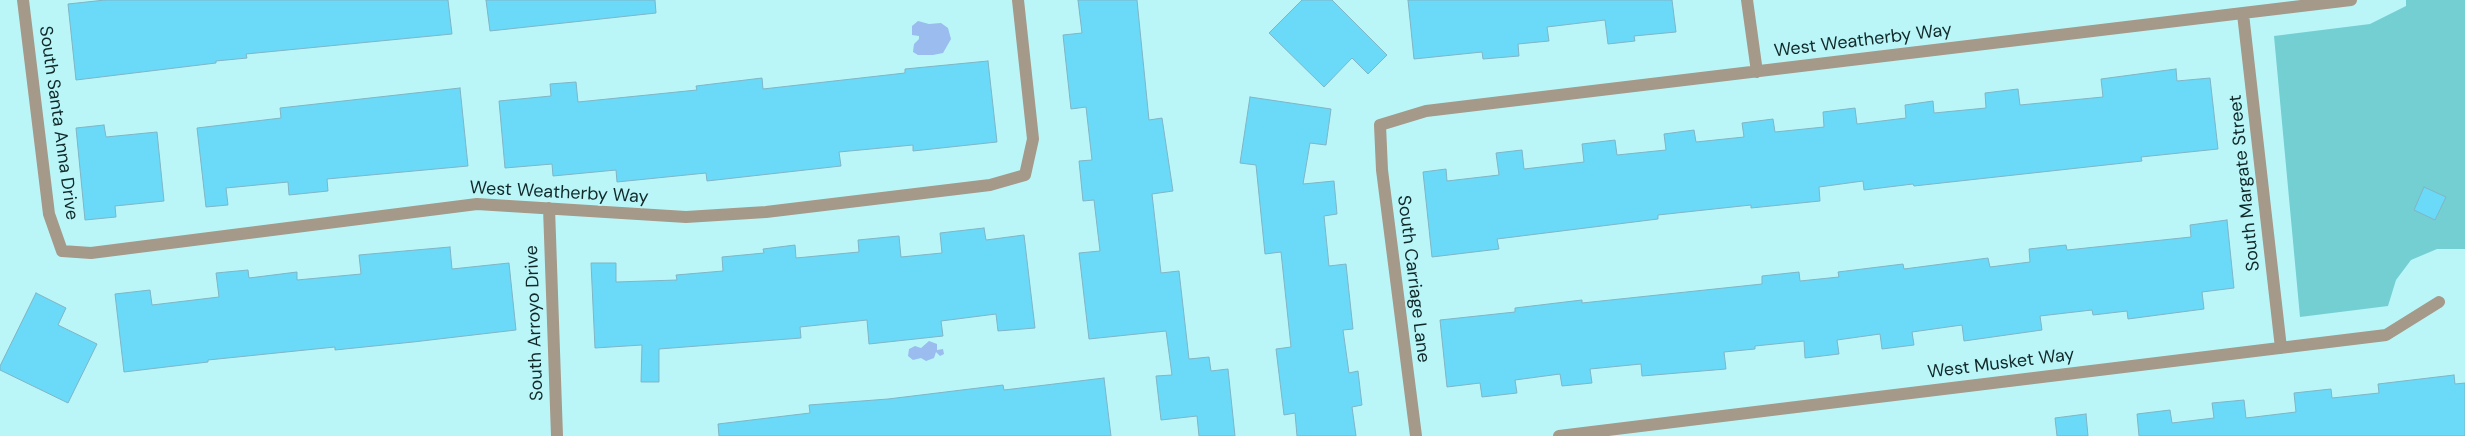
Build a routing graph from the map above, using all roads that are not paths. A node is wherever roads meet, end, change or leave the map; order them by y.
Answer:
1 (23, 0) edge
2 (1018, 0) edge
3 (1747, 0) edge
4 (2351, 0) edge
5 (2243, 14) junction
6 (1757, 72) junction
7 (1380, 125) joint
8 (550, 208) junction
9 (62, 251) joint
10 (2439, 302) dead end
11 (2281, 348) junction
12 (557, 436) edge
13 (1416, 436) edge
14 (1559, 436) edge

1 - 9 street, South Santa Anna Drive
2 - 8 street, West Weatherby Way
3 - 6 street
4 - 5 street, West Weatherby Way
5 - 6 street, West Weatherby Way
5 - 11 street, South Margate Street
6 - 7 street, West Weatherby Way
7 - 13 street, South Carriage Lane
8 - 9 street, West Weatherby Way
8 - 12 street, South Arroyo Drive
10 - 11 street, West Musket Way
11 - 14 street, West Musket Way

